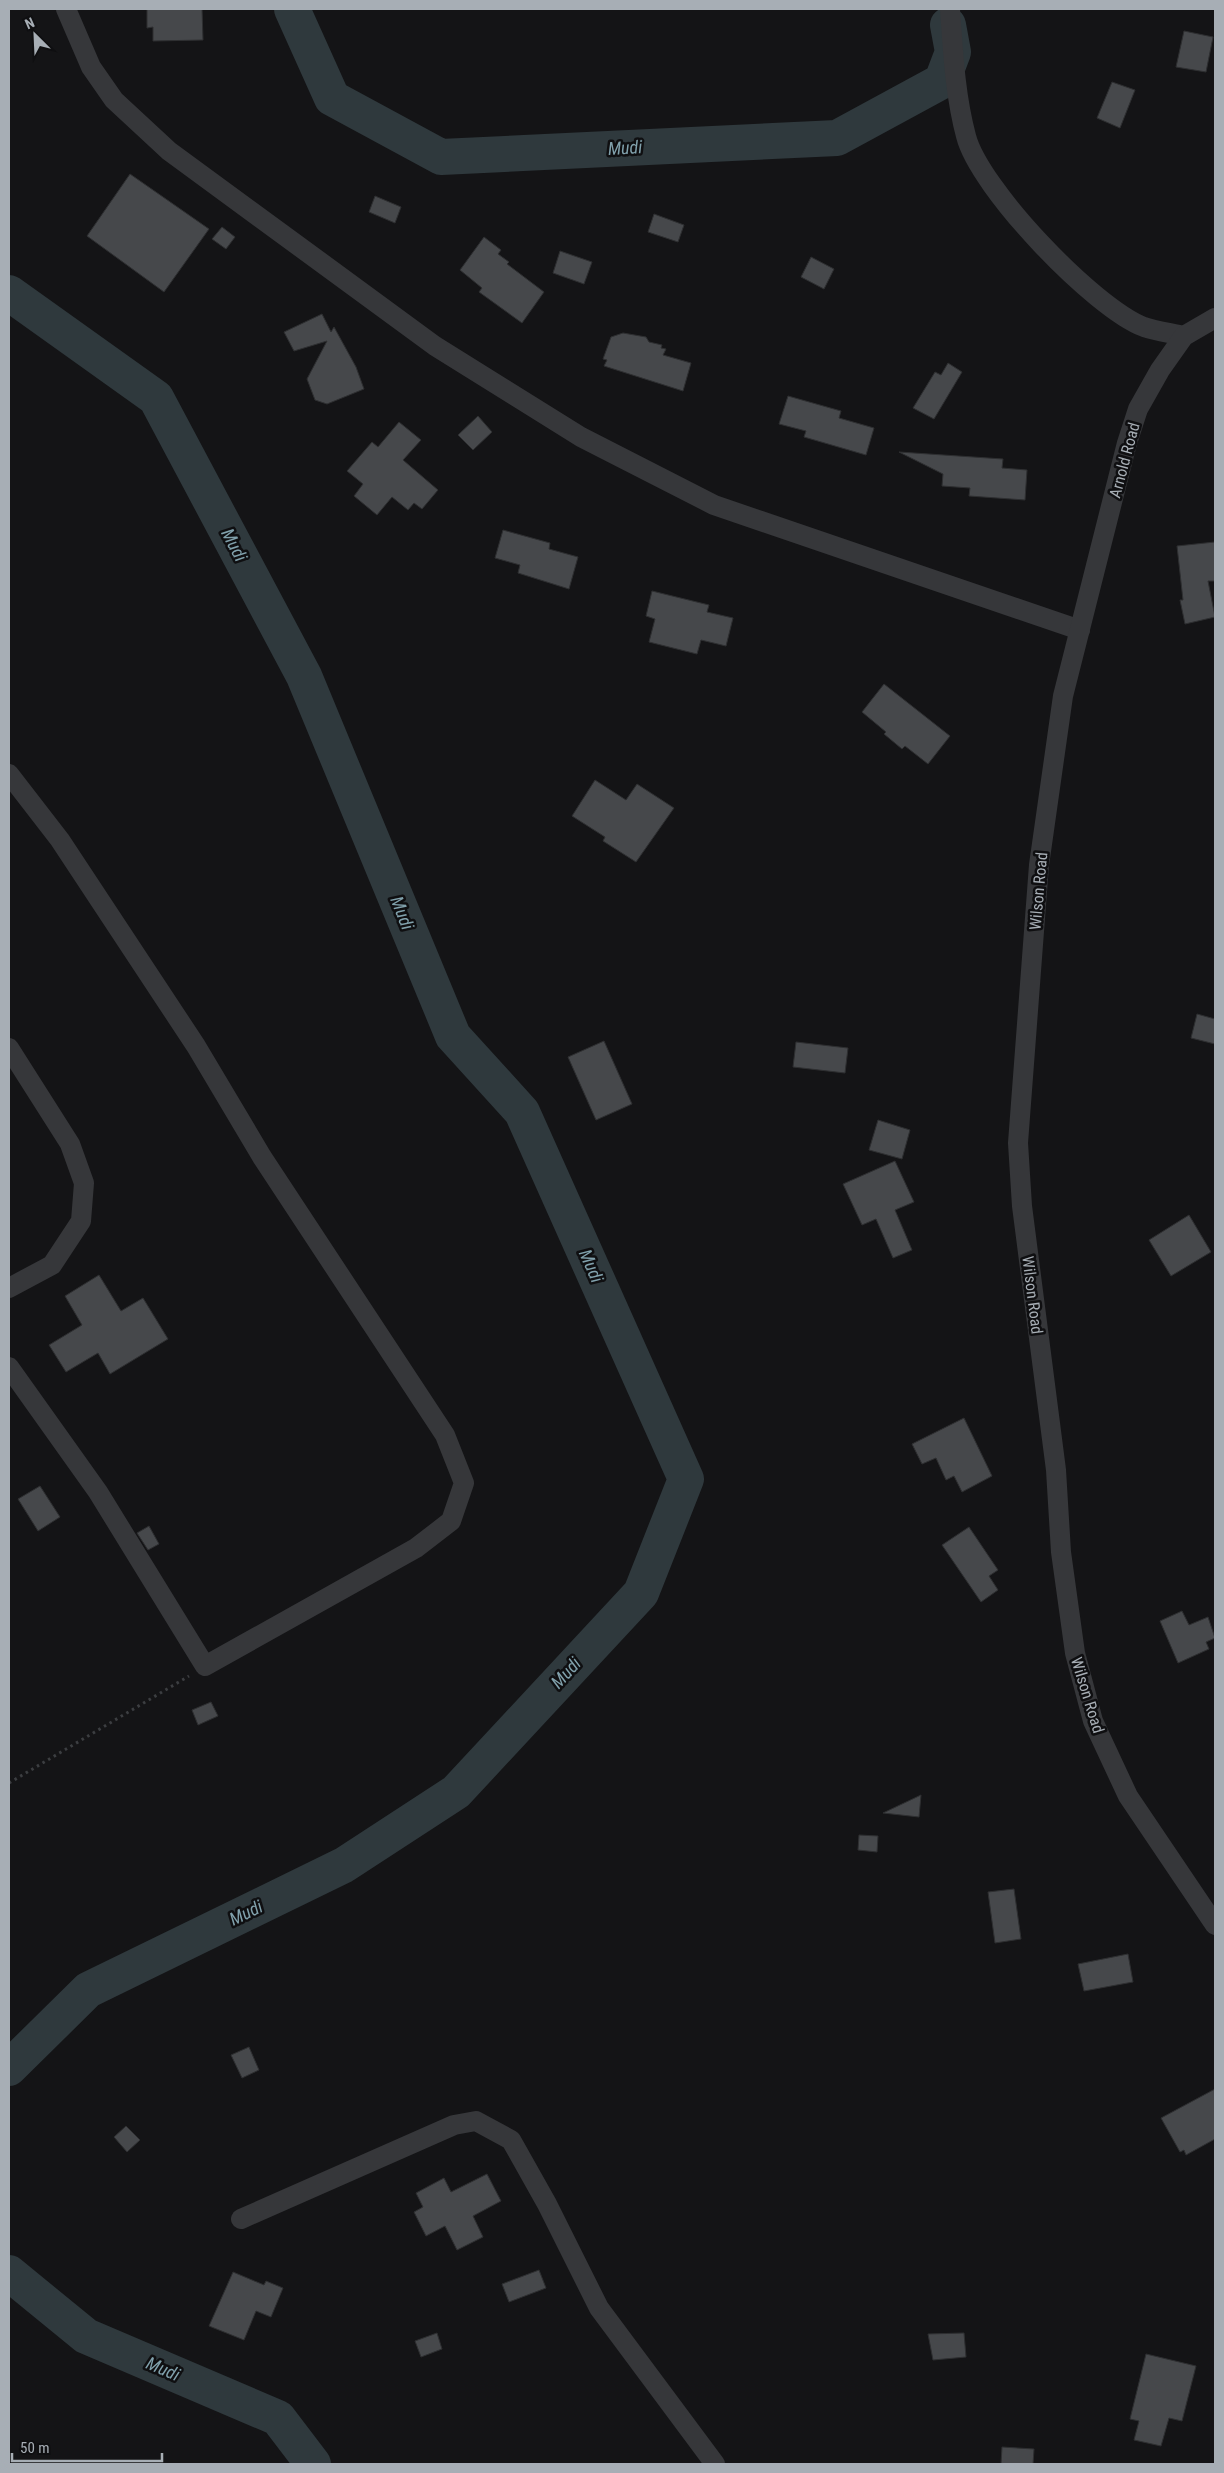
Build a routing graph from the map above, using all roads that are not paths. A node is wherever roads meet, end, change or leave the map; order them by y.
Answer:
1 (66, 9) edge
2 (950, 9) edge
3 (1215, 318) edge
4 (1184, 336) junction
5 (1080, 630) junction
6 (9, 774) edge
7 (9, 1048) edge
8 (9, 1288) edge
9 (9, 1367) edge
10 (1215, 1925) edge
11 (241, 2219) dead end
12 (715, 2464) edge

1 - 5 street
2 - 4 street
3 - 4 street, Arnold Road
4 - 5 street, Arnold Road
5 - 10 street, Wilson Road
6 - 9 street
7 - 8 street
11 - 12 street

